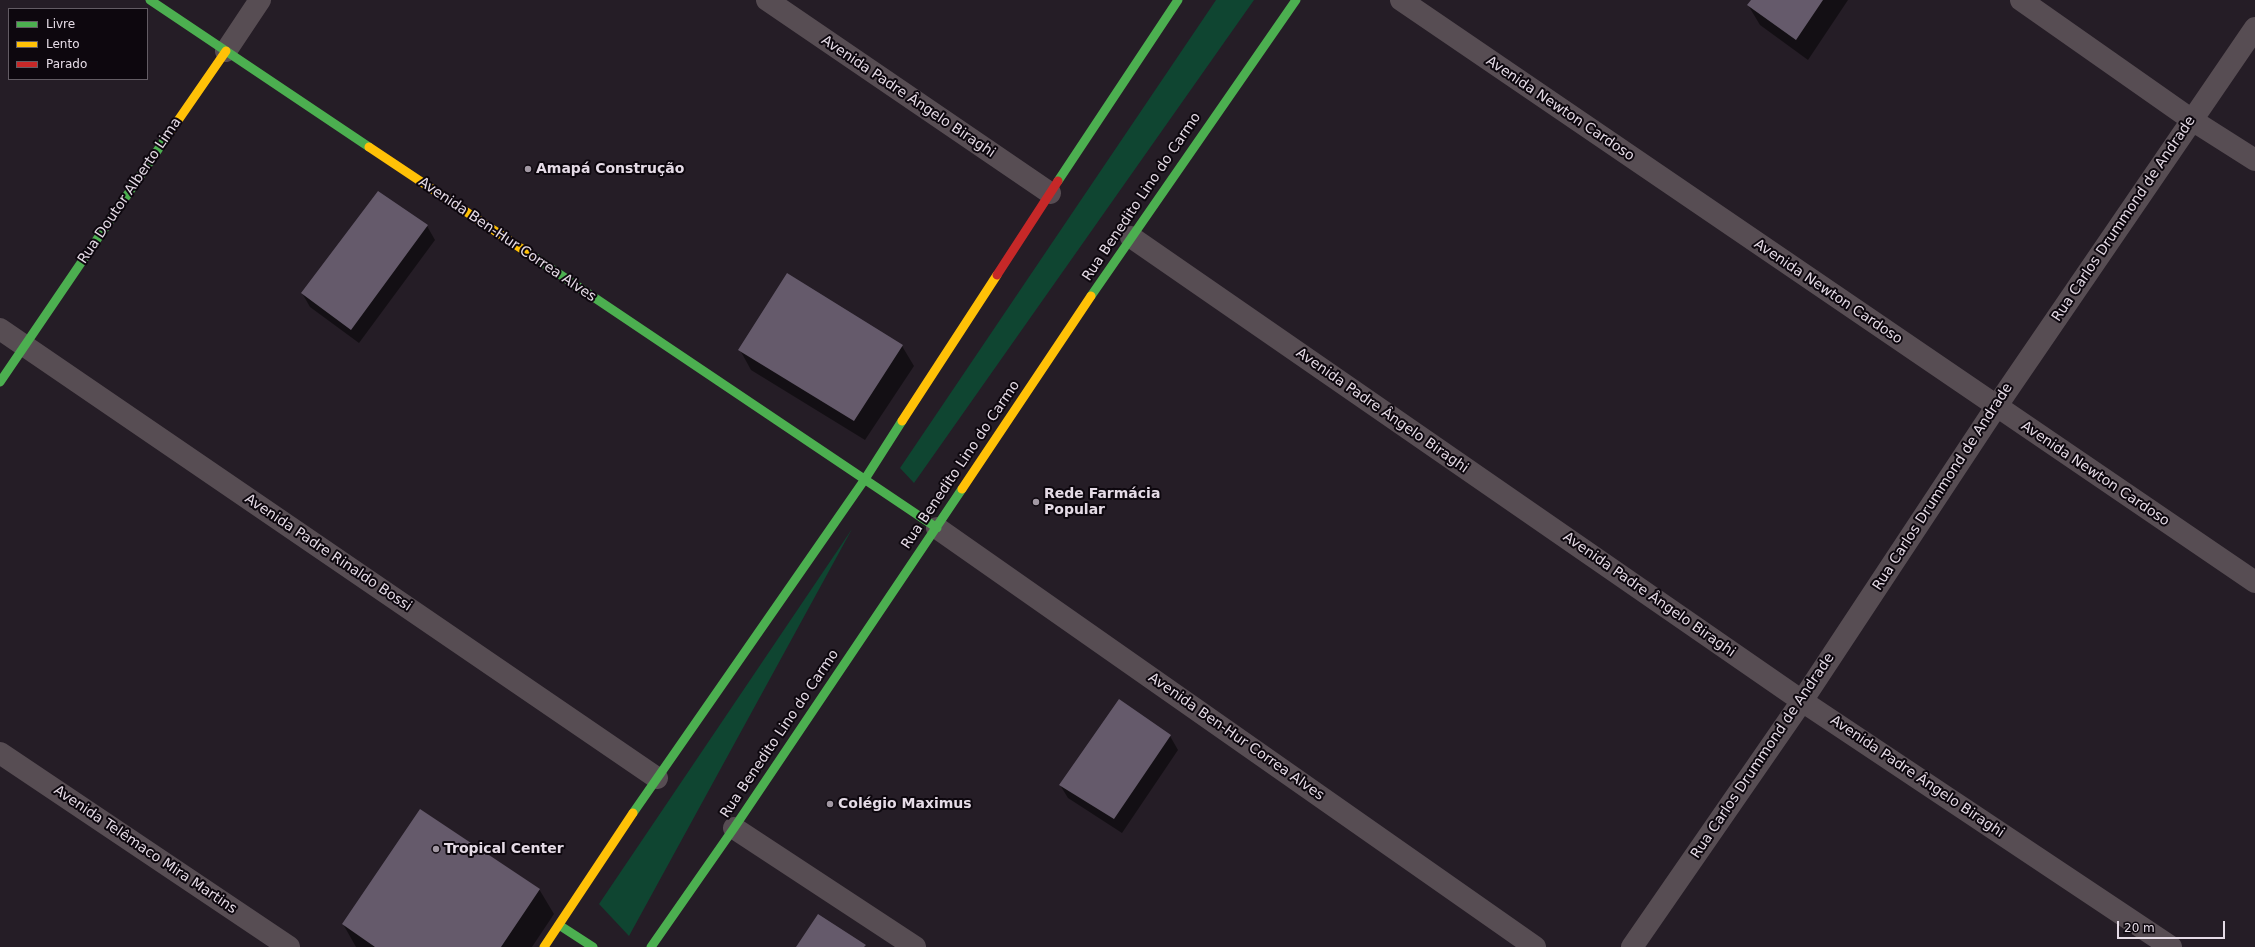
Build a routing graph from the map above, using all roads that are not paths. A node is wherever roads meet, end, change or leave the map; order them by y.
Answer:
1 (150, 0) edge
2 (260, 0) edge
3 (767, 0) edge
4 (1178, 0) edge
5 (1296, 0) edge
6 (1401, 0) edge
7 (2021, 0) edge
8 (2255, 28) edge
9 (226, 51) junction
10 (2192, 120) junction
11 (2255, 160) edge
12 (1050, 193) junction
13 (1131, 237) junction
14 (0, 329) edge
15 (25, 346) junction
16 (0, 382) edge
17 (1996, 407) junction
18 (865, 479) junction
19 (936, 528) junction
20 (2255, 582) edge
21 (1802, 701) junction
22 (0, 753) edge
23 (657, 778) junction
24 (734, 828) junction
25 (559, 925) junction
26 (289, 947) edge
27 (544, 947) edge
28 (593, 947) edge
29 (650, 947) edge
30 (915, 947) edge
31 (1535, 947) edge
32 (1632, 947) edge
33 (2171, 947) edge

1 - 9 main road, Avenida Ben-Hur Correa Alves
2 - 9 street, Rua Doutor Alberto Lima
3 - 12 street, Avenida Padre Ângelo Biraghi
4 - 12 main road
5 - 13 main road, Rua Benedito Lino do Carmo
6 - 17 street, Avenida Newton Cardoso
7 - 10 street
8 - 10 street, Rua Carlos Drummond de Andrade
9 - 15 main road, Rua Doutor Alberto Lima
9 - 18 main road, Avenida Ben-Hur Correa Alves
10 - 11 street
10 - 17 street, Rua Carlos Drummond de Andrade
12 - 18 main road
13 - 19 main road, Rua Benedito Lino do Carmo
13 - 21 street, Avenida Padre Ângelo Biraghi
14 - 15 street, Avenida Padre Rinaldo Bossi
15 - 16 main road, Rua Doutor Alberto Lima
15 - 23 street, Avenida Padre Rinaldo Bossi
17 - 20 street, Avenida Newton Cardoso
17 - 21 street, Rua Carlos Drummond de Andrade
18 - 19 main road, Avenida Ben-Hur Correa Alves
18 - 23 main road
19 - 24 main road, Rua Benedito Lino do Carmo
19 - 31 street, Avenida Ben-Hur Correa Alves
21 - 32 street, Rua Carlos Drummond de Andrade
21 - 33 street, Avenida Padre Ângelo Biraghi
22 - 26 street, Avenida Telêmaco Mira Martins
23 - 25 main road
24 - 29 main road, Rua Benedito Lino do Carmo
24 - 30 street
25 - 27 main road
25 - 28 main road

